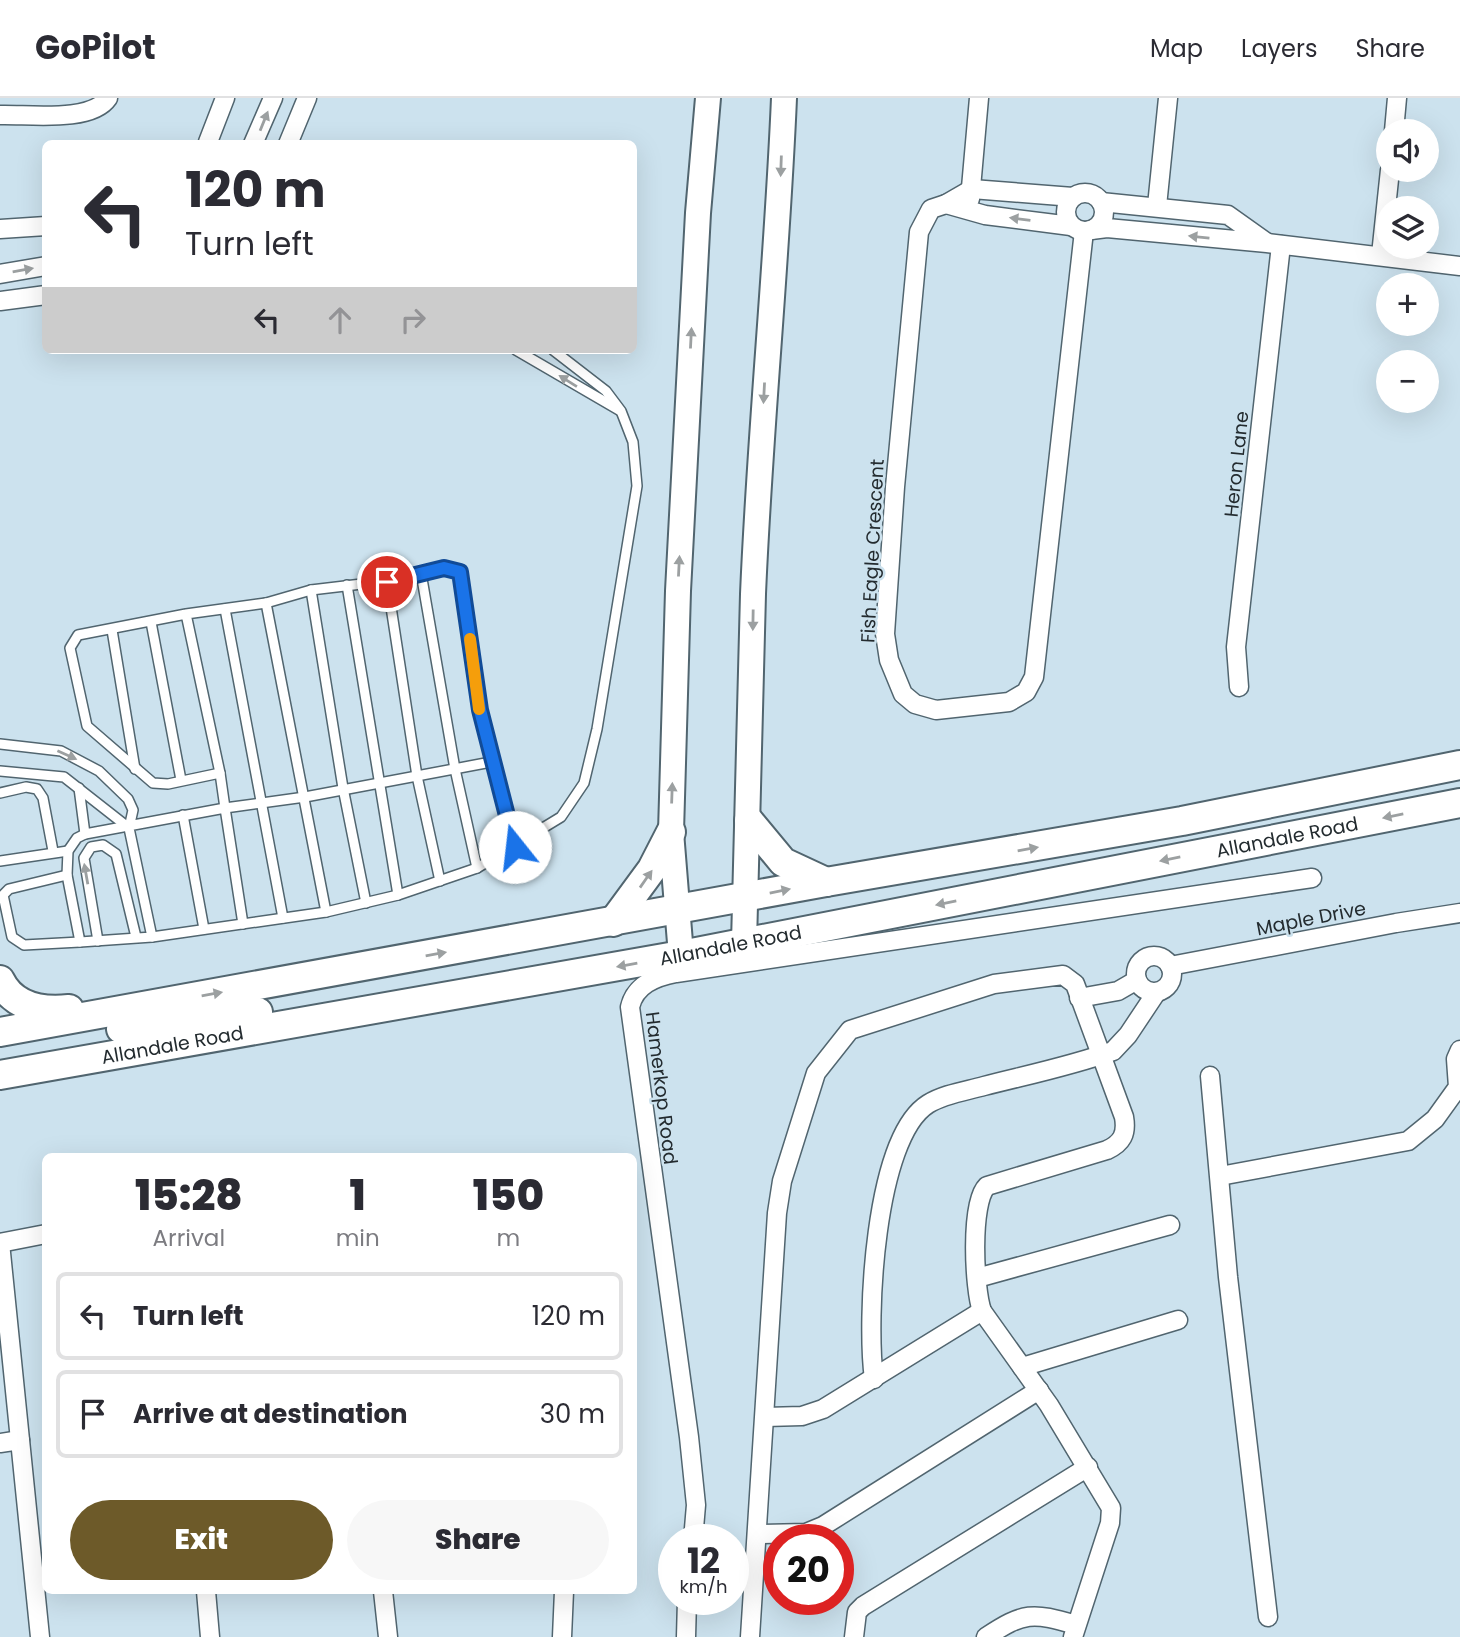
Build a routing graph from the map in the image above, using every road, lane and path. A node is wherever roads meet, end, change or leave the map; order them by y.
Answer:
1 (108, 98) edge
2 (225, 98) edge
3 (272, 98) edge
4 (307, 98) edge
5 (708, 98) edge
6 (784, 98) edge
7 (979, 98) edge
8 (1168, 98) edge
9 (1398, 98) edge
10 (0, 115) edge
11 (1395, 119) edge
12 (209, 140) edge
13 (255, 140) edge
14 (290, 140) edge
15 (972, 188) junction
16 (1073, 197) junction
17 (1101, 202) junction
18 (946, 204) junction
19 (1157, 206) junction
20 (969, 212) junction
21 (42, 226) edge
22 (0, 229) edge
23 (1082, 229) junction
24 (1274, 244) junction
25 (1376, 254) edge
26 (1410, 259) edge
27 (1460, 266) edge
28 (42, 267) edge
29 (0, 274) edge
30 (42, 296) edge
31 (0, 302) edge
32 (523, 354) edge
33 (558, 354) edge
34 (621, 411) junction
35 (421, 573) junction
36 (387, 582) junction
37 (347, 585) junction
38 (311, 590) junction
39 (266, 603) junction
40 (225, 609) junction
41 (186, 614) junction
42 (151, 622) junction
43 (112, 630) junction
44 (1240, 687) dead end
45 (0, 744) edge
46 (491, 762) junction
47 (1460, 765) edge
48 (135, 769) junction
49 (455, 769) junction
50 (0, 771) edge
51 (220, 773) junction
52 (417, 776) junction
53 (181, 780) junction
54 (378, 782) junction
55 (79, 788) junction
56 (343, 788) junction
57 (0, 793) edge
58 (304, 797) junction
59 (262, 803) junction
60 (1460, 803) edge
61 (225, 808) junction
62 (183, 815) junction
63 (748, 821) junction
64 (129, 828) junction
65 (671, 832) junction
66 (85, 834) junction
67 (515, 847) junction
68 (53, 851) junction
69 (68, 851) junction
70 (0, 861) edge
71 (477, 868) junction
72 (67, 875) junction
73 (1312, 878) dead end
74 (440, 881) junction
75 (826, 882) junction
76 (398, 895) junction
77 (745, 898) junction
78 (366, 903) junction
79 (678, 910) junction
80 (326, 912) junction
81 (1460, 914) edge
82 (283, 918) junction
83 (613, 922) junction
84 (243, 924) junction
85 (204, 929) junction
86 (136, 937) junction
87 (152, 937) junction
88 (98, 941) junction
89 (80, 942) junction
90 (744, 943) junction
91 (681, 955) junction
92 (1170, 966) junction
93 (0, 979) edge
94 (1137, 980) junction
95 (1156, 993) junction
96 (1079, 998) junction
97 (167, 1001) junction
98 (369, 1010) junction
99 (0, 1032) edge
100 (0, 1050) edge
101 (1460, 1050) edge
102 (1102, 1055) junction
103 (0, 1075) edge
104 (1210, 1076) dead end
105 (1459, 1087) edge
106 (1220, 1176) junction
107 (1170, 1225) dead end
108 (42, 1235) edge
109 (0, 1243) edge
110 (977, 1278) junction
111 (982, 1311) junction
112 (1178, 1320) dead end
113 (1022, 1367) junction
114 (874, 1379) junction
115 (1039, 1390) junction
116 (765, 1417) junction
117 (20, 1440) junction
118 (0, 1443) edge
119 (1088, 1466) junction
120 (694, 1524) edge
121 (757, 1534) junction
122 (206, 1594) edge
123 (383, 1594) edge
124 (564, 1594) edge
125 (687, 1615) edge
126 (1268, 1617) dead end
127 (1074, 1631) edge
128 (40, 1637) edge
129 (210, 1637) edge
130 (388, 1637) edge
131 (562, 1637) edge
132 (686, 1637) edge
133 (750, 1637) edge
134 (853, 1637) edge
135 (986, 1637) edge

1 - 10 street
2 - 12 street
13 -> 3 street
4 - 14 street
65 -> 5 street
6 -> 63 street
7 - 15 street
8 - 19 street
9 - 11 street
15 - 16 street
15 - 18 street, Fish Eagle Crescent
15 - 20 street
16 - 17 street
16 - 23 street
17 - 19 street
17 - 23 street
18 - 20 street
18 - 23 street, Fish Eagle Crescent
19 - 24 street
23 -> 20 street
21 - 22 street
24 -> 23 street
24 - 25 street
24 - 44 street, Heron Lane
26 - 27 street
29 -> 28 street
30 - 31 street
34 -> 32 lane
33 - 34 lane
34 - 67 lane
35 - 36 lane
35 - 46 lane
35 - 49 lane
36 - 37 lane
36 - 52 lane
37 - 38 lane
37 - 54 lane
38 - 39 lane
38 - 56 lane
39 - 40 lane
39 - 58 lane
40 - 41 lane
40 - 59 lane
41 - 42 lane
41 - 51 lane
42 - 43 lane
42 - 53 lane
43 - 48 lane
43 - 48 lane
45 -> 64 lane
46 - 49 lane
46 - 67 lane
75 -> 47 main road, Allandale Road
48 - 53 lane
49 - 52 lane
49 - 71 lane
50 - 55 lane
51 - 53 lane
51 - 61 lane
52 - 54 lane
52 - 74 lane
54 - 56 lane
54 - 76 lane
55 - 64 lane
55 - 66 lane
56 - 58 lane
56 - 78 lane
57 - 68 lane
58 - 59 lane
58 - 80 lane
59 - 61 lane
59 - 82 lane
60 -> 90 main road, Allandale Road
61 - 62 lane
61 - 84 lane
62 - 64 lane
62 - 85 lane
63 - 75 main road
63 - 77 street
64 - 66 lane
64 - 87 lane
65 - 79 street
83 -> 65 main road
66 - 69 lane
67 - 71 lane
68 - 69 lane
68 - 70 lane
69 - 72 lane
71 - 74 lane
72 - 89 lane
72 - 89 lane
73 - 120 street, Hamerkop Road
74 - 76 lane
77 -> 75 main road, Allandale Road
76 - 78 lane
77 - 79 main road, Allandale Road
77 - 90 street
78 - 80 lane
79 - 83 main road, Allandale Road
79 - 91 street
80 - 82 lane
81 - 92 street, Maple Drive
82 - 84 lane
97 -> 83 main road, Allandale Road
84 - 85 lane
85 - 87 lane
86 - 87 lane
86 - 88 lane
88 -> 86 lane
88 - 89 lane
90 - 91 main road, Allandale Road
91 -> 98 main road, Allandale Road
92 - 94 street
92 - 95 street
93 - 97 main road
94 - 95 street
94 - 96 street
95 - 102 street
96 - 102 street
96 - 116 street
97 - 99 main road, Allandale Road
98 - 100 main road
98 - 103 main road, Allandale Road
101 - 105 street
102 - 110 street
102 - 114 street
104 - 106 street
105 - 106 street
106 - 126 street
107 - 110 street
108 - 109 street
109 - 117 street
110 - 111 street
111 - 113 street
111 - 114 street
112 - 113 street
113 - 115 street
114 - 116 street
115 - 119 street
115 - 121 street
116 - 121 street
117 - 118 street
117 - 128 street
119 - 127 street
119 - 134 street
121 - 133 street
122 - 129 street
123 - 130 street
124 - 131 street
125 - 132 street
127 - 135 street

